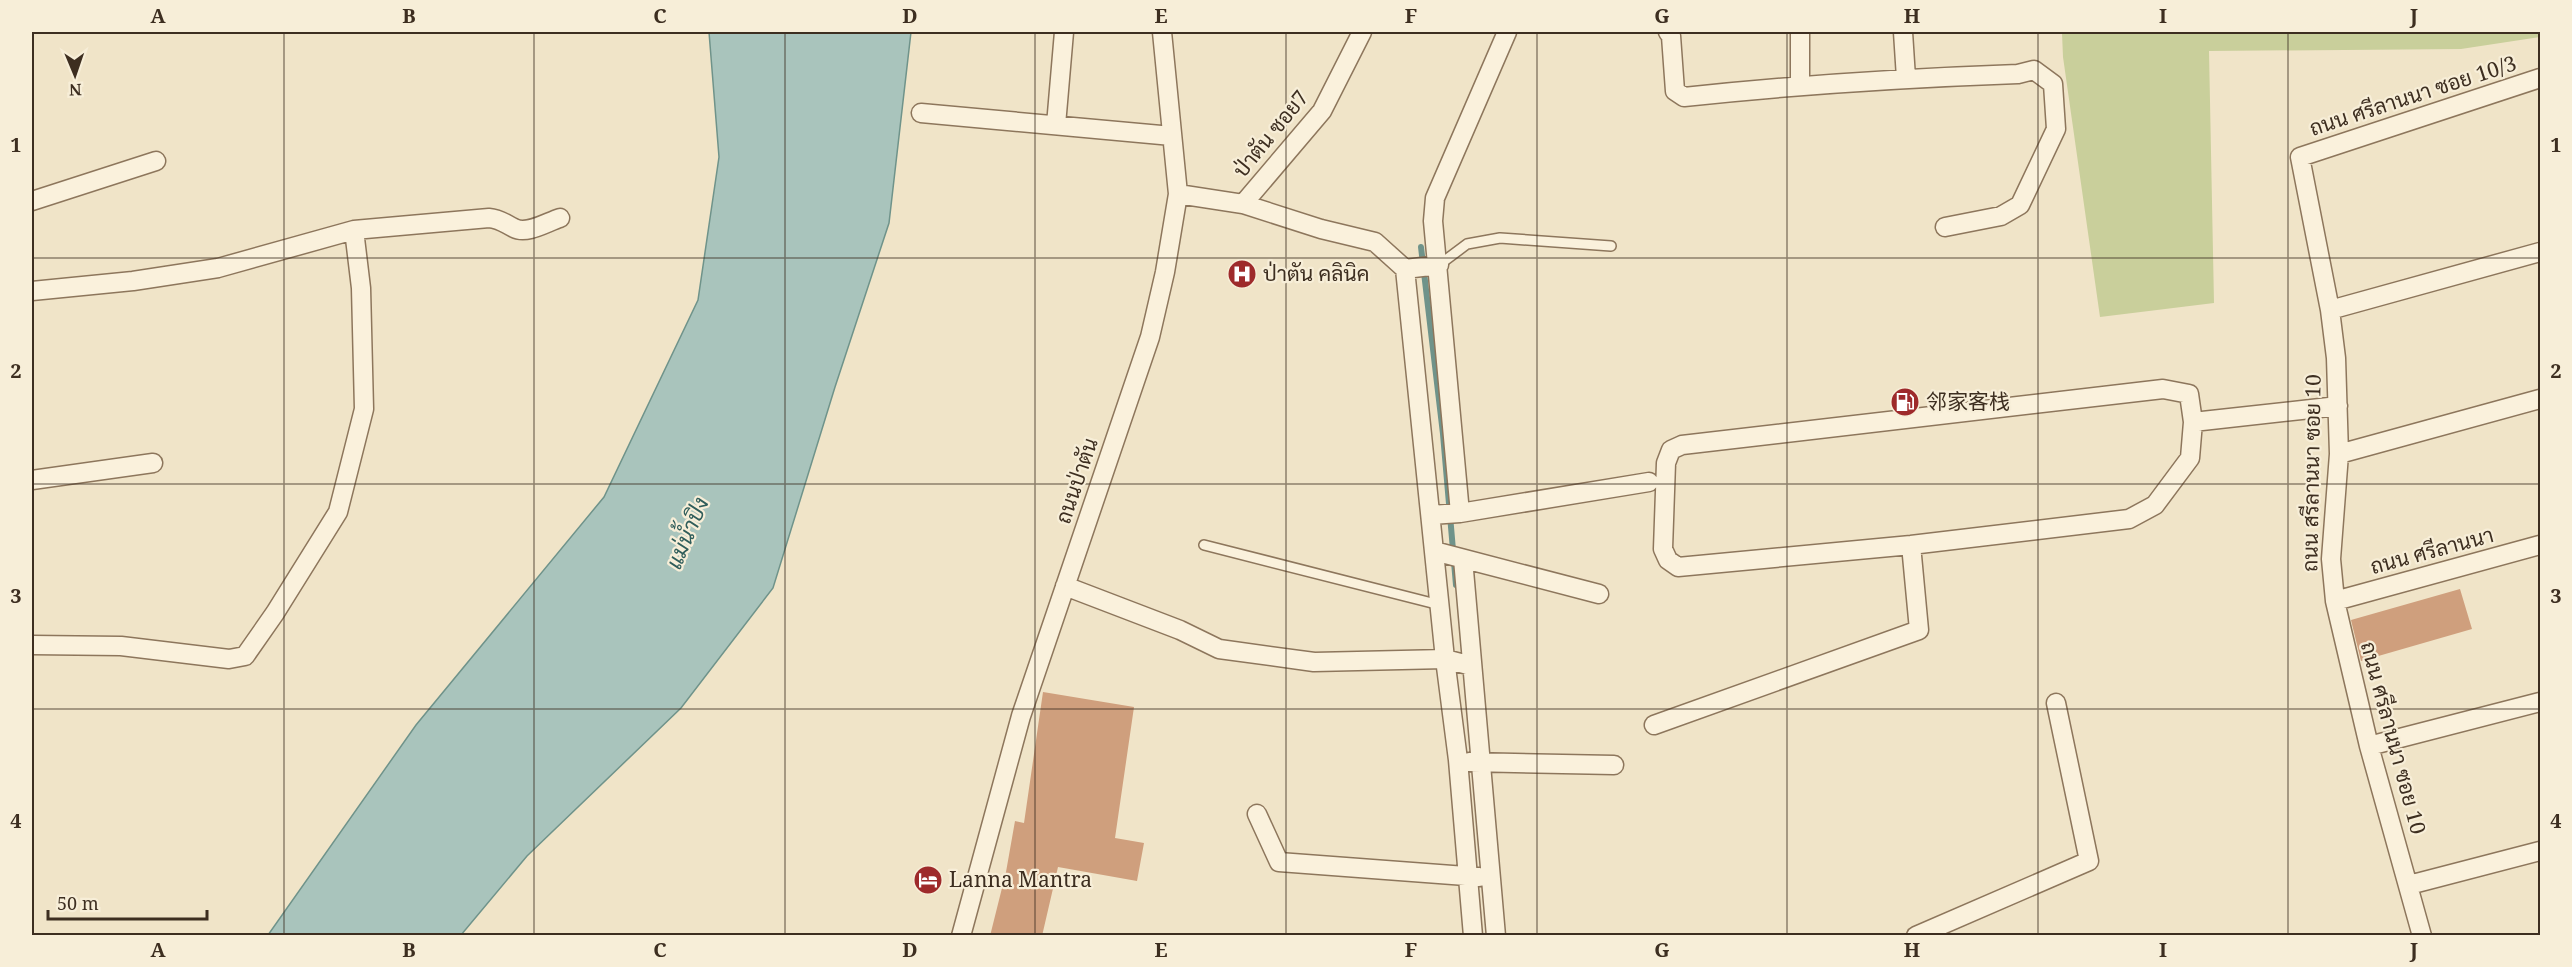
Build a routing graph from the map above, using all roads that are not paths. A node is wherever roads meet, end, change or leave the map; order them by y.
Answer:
1 (1064, 32) edge
2 (1162, 32) edge
3 (1362, 32) edge
4 (1507, 32) edge
5 (1668, 32) edge
6 (1800, 32) edge
7 (1903, 32) edge
8 (1906, 78) junction
9 (2541, 78) edge
10 (1800, 85) junction
11 (921, 113) dead end
12 (1056, 125) junction
13 (1172, 136) junction
14 (156, 161) dead end
15 (1178, 194) junction
16 (32, 201) edge
17 (1243, 204) junction
18 (560, 218) dead end
19 (1945, 227) dead end
20 (354, 230) junction
21 (1611, 246) dead end
22 (2541, 252) edge
23 (1438, 265) junction
24 (1405, 269) junction
25 (32, 291) edge
26 (2330, 310) junction
27 (2541, 399) edge
28 (2338, 406) junction
29 (1451, 419) junction
30 (2193, 422) junction
31 (1421, 424) junction
32 (2339, 454) junction
33 (153, 463) dead end
34 (32, 480) edge
35 (1649, 482) dead end
36 (1460, 513) junction
37 (1431, 515) junction
38 (1204, 545) dead end
39 (1911, 545) junction
40 (2541, 545) edge
41 (1434, 551) junction
42 (1463, 559) junction
43 (1065, 586) junction
44 (1599, 594) dead end
45 (2335, 601) junction
46 (1440, 605) junction
47 (32, 645) edge
48 (1445, 659) junction
49 (1472, 666) junction
50 (2541, 702) edge
51 (2056, 703) dead end
52 (1654, 725) dead end
53 (2369, 746) junction
54 (1458, 760) junction
55 (1481, 763) junction
56 (1614, 765) dead end
57 (1257, 814) dead end
58 (2541, 851) edge
59 (1491, 876) junction
60 (1467, 878) junction
61 (2409, 885) junction
62 (961, 936) edge
63 (1473, 936) edge
64 (1496, 936) edge
65 (1916, 936) edge
66 (2422, 936) edge

1 - 12 street
2 - 13 street, ถนนป่าตัน
3 - 17 street, ป่าตัน ซอย7
4 - 23 street
5 - 10 street
6 - 10 street
7 - 8 street
8 - 10 street
8 - 19 street
9 - 26 street, ถนน ศรีลานนา ซอย 10/3
11 - 12 street
12 - 13 street
13 - 15 street, ถนนป่าตัน
14 - 16 street
15 - 17 street, ป่าตัน ซอย7
15 - 43 street, ถนนป่าตัน
17 - 24 street
18 - 20 street
20 - 25 street
20 - 47 street
21 - 23 lane
22 - 26 street
23 - 24 street
23 - 29 street
24 - 31 street
26 - 28 street, ถนน สรีลานนา ซอย 10
27 - 32 street
28 - 30 street
28 - 32 street, ถนน สรีลานนา ซอย 10
29 - 31 street
29 - 36 street
30 - 39 street
30 - 39 street
31 - 37 street
32 - 45 street, ถนน สรีลานนา ซอย 10
33 - 34 street
35 - 36 street
36 - 37 street
37 - 41 street
38 - 46 lane
39 - 52 street
40 - 45 street, ถนน ศรีลานนา
41 - 42 street
41 - 46 street
42 - 44 street
42 - 49 street
43 - 48 street
43 - 62 street, ถนนป่าตัน
45 - 53 street, ถนน ศรีลานนา ซอย 10
46 - 48 street
48 - 49 street
48 - 54 street
49 - 55 street
50 - 53 street
51 - 65 street
53 - 61 street, ถนน ศรีลานนา ซอย 10
54 - 55 street
54 - 60 street
55 - 56 street
55 - 59 street
57 - 60 street
58 - 61 street
59 - 60 street
59 - 64 street
60 - 63 street
61 - 66 street, ถนน ศรีลานนา ซอย 10

